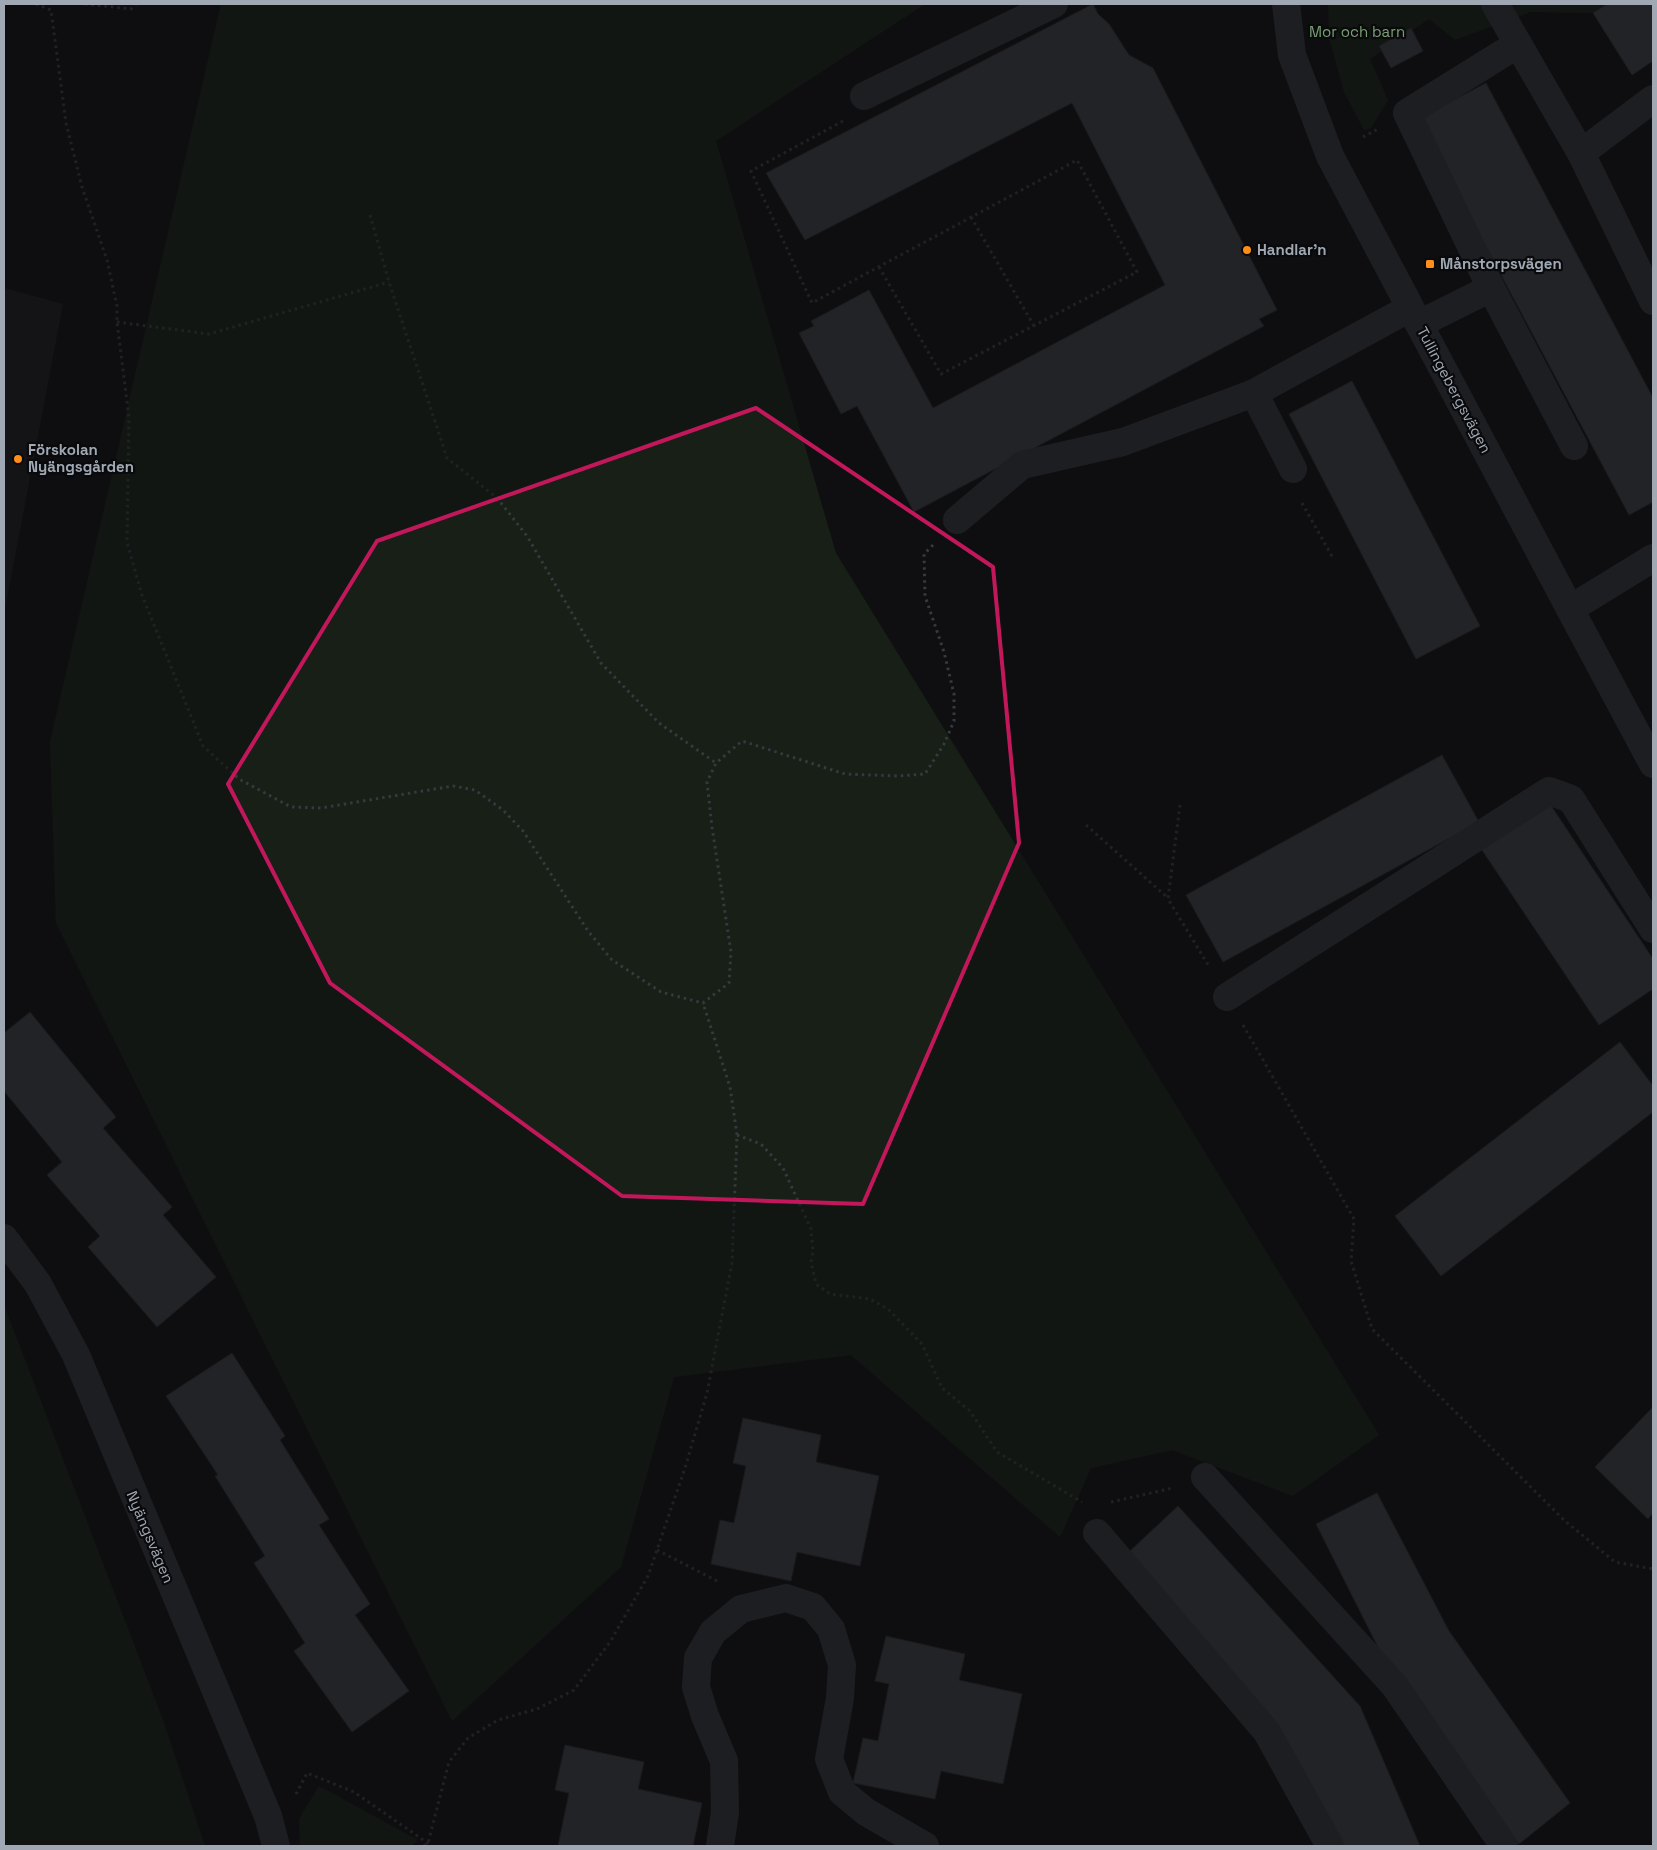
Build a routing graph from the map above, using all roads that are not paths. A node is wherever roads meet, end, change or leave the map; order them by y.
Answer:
1 (1054, 4) edge
2 (1286, 4) edge
3 (1495, 4) edge
4 (1518, 44) junction
5 (864, 96) road end
6 (1653, 99) edge
7 (1581, 153) junction
8 (1491, 288) junction
9 (1653, 301) edge
10 (1415, 316) junction
11 (1254, 393) junction
12 (1574, 446) dead end
13 (1293, 469) road end
14 (957, 520) road end
15 (1653, 558) edge
16 (1570, 610) junction
17 (1651, 754) edge
18 (1653, 929) edge
19 (1227, 997) road end
20 (4, 1238) edge
21 (1205, 1477) dead end
22 (1097, 1533) road end
23 (276, 1846) edge
24 (720, 1846) edge
25 (925, 1846) edge
26 (1330, 1846) edge
27 (1504, 1846) edge

1 - 5 street
2 - 10 street, Tullingebergsvägen
3 - 4 street
4 - 7 street
4 - 8 street
6 - 7 street
7 - 9 street
8 - 10 street
8 - 12 street
10 - 11 street
10 - 16 street, Tullingebergsvägen
11 - 13 street
11 - 14 street
15 - 16 street
16 - 17 street, Tullingebergsvägen
18 - 19 street
20 - 23 street, Nyängsvägen
21 - 27 street
22 - 26 street
24 - 25 street

